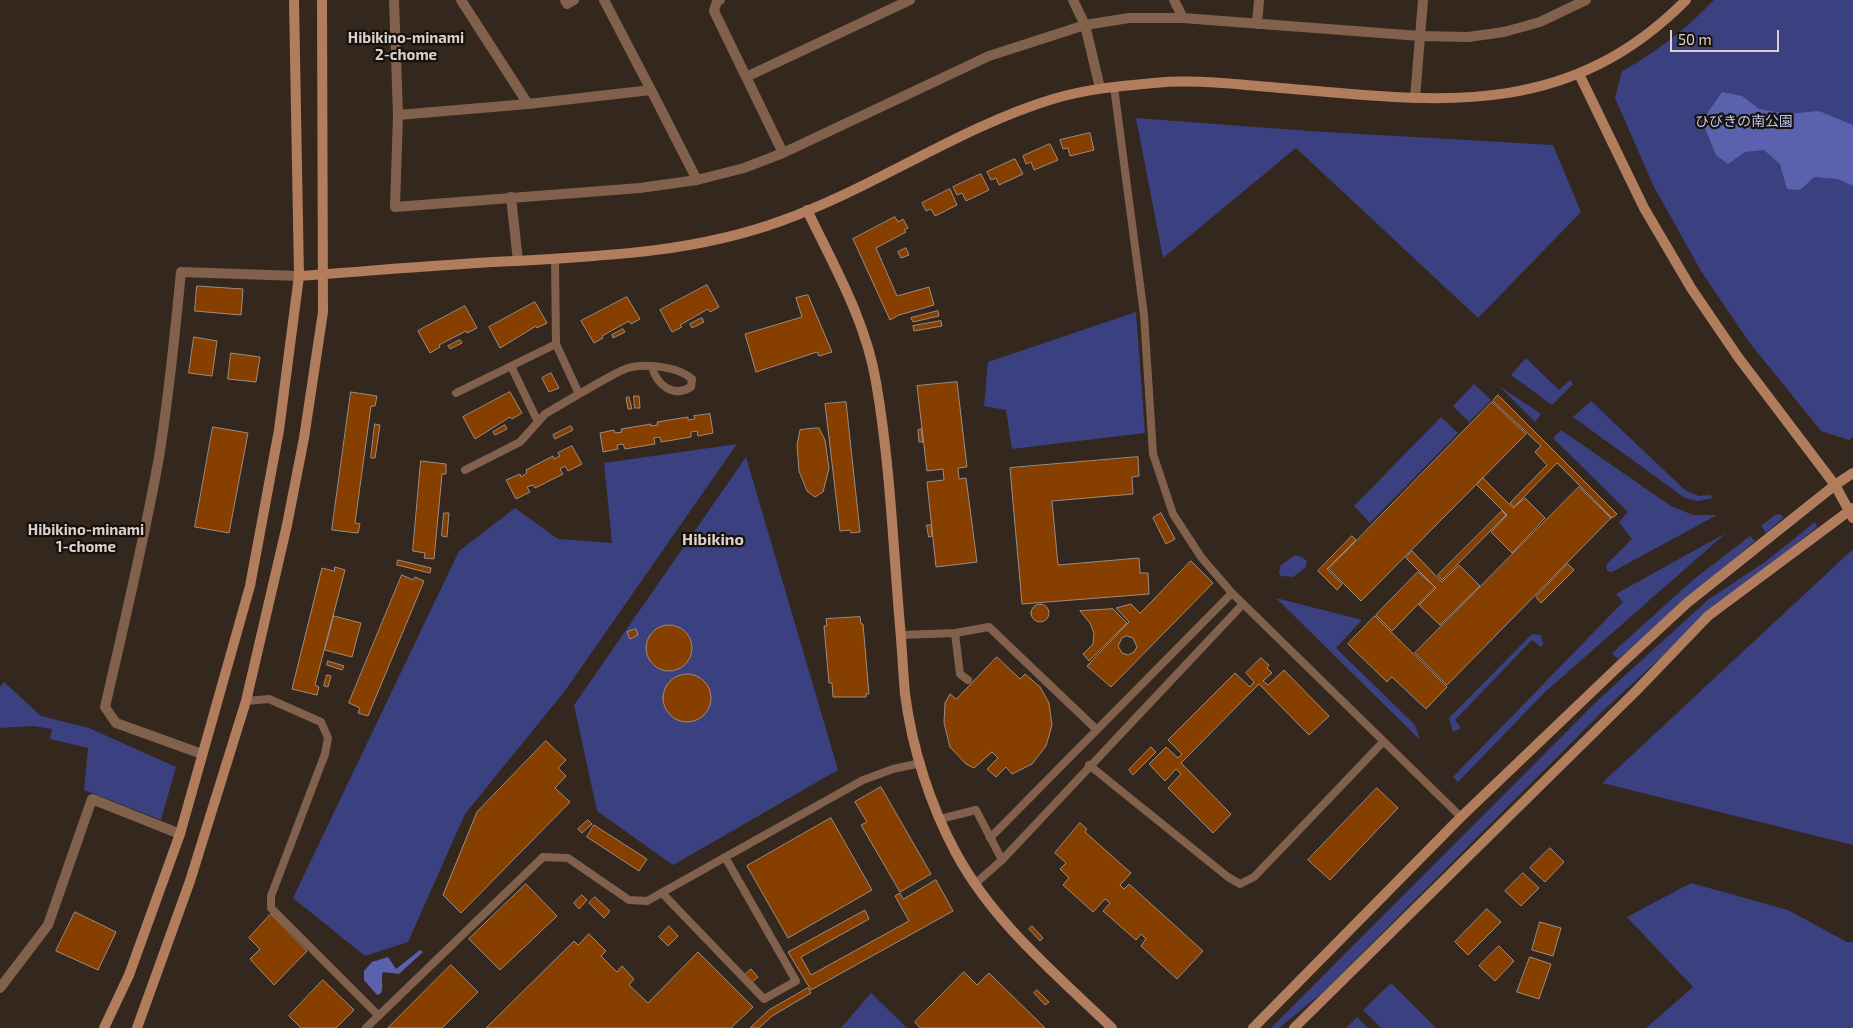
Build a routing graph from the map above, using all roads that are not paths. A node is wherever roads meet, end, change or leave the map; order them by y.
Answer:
1 (294, 0) edge
2 (322, 0) edge
3 (394, 0) edge
4 (461, 0) edge
5 (565, 0) edge
6 (574, 0) edge
7 (604, 0) edge
8 (720, 0) edge
9 (910, 0) edge
10 (1074, 0) edge
11 (1174, 0) edge
12 (1259, 0) edge
13 (1424, 0) edge
14 (1586, 0) edge
15 (1686, 0) edge
16 (1183, 18) junction
17 (1257, 24) junction
18 (1085, 25) junction
19 (1420, 36) junction
20 (1579, 74) junction
21 (746, 77) junction
22 (1114, 87) junction
23 (1100, 88) junction
24 (650, 90) junction
25 (1415, 98) junction
26 (528, 104) junction
27 (398, 115) junction
28 (783, 153) junction
29 (697, 180) junction
30 (512, 197) junction
31 (807, 210) junction
32 (555, 260) junction
33 (518, 261) junction
34 (323, 274) junction
35 (299, 276) junction
36 (556, 344) junction
37 (511, 366) junction
38 (652, 367) junction
39 (456, 393) dead end
40 (579, 394) junction
41 (538, 422) junction
42 (465, 470) dead end
43 (1853, 473) edge
44 (1835, 485) junction
45 (1851, 513) edge
46 (1232, 592) junction
47 (1243, 604) junction
48 (955, 633) junction
49 (901, 635) junction
50 (968, 680) dead end
51 (246, 701) junction
52 (1097, 730) junction
53 (1383, 742) junction
54 (202, 754) junction
55 (921, 764) junction
56 (1090, 765) junction
57 (1461, 817) junction
58 (940, 819) junction
59 (180, 834) junction
60 (990, 838) junction
61 (725, 857) junction
62 (1002, 860) junction
63 (976, 883) junction
64 (662, 892) junction
65 (0, 988) edge
66 (379, 1016) junction
67 (104, 1028) edge
68 (137, 1028) edge
69 (366, 1028) edge
70 (1112, 1028) edge
71 (1253, 1028) edge
72 (1294, 1028) edge

1 - 35 street
2 - 34 street
3 - 27 street
4 - 26 street
5 - 6 street
7 - 24 street
8 - 21 street
9 - 21 street
10 - 18 street
11 - 16 street
12 - 17 street
13 - 19 street
14 - 19 street
15 - 20 street
16 - 17 street
16 - 18 street
17 - 19 street
18 - 23 street
18 - 28 street
19 - 25 street
20 - 25 street
20 - 44 street
21 - 28 street
22 - 23 street
22 - 25 street
22 - 46 lane
23 - 31 street
24 - 26 street
24 - 29 street
26 - 27 street
27 - 30 street
28 - 29 street
29 - 30 street
30 - 33 street
31 - 32 street
31 - 49 street
32 - 33 street
32 - 36 lane
33 - 34 street
34 - 35 street
34 - 51 street
35 - 54 street
35 - 54 street
36 - 37 lane
36 - 40 lane
37 - 39 lane
37 - 41 lane
38 - 38 lane
38 - 40 lane
40 - 41 lane
41 - 42 lane
43 - 44 street
44 - 45 street
44 - 57 street
45 - 72 street
46 - 47 lane
46 - 52 lane
47 - 53 lane
47 - 56 lane
48 - 49 lane
48 - 50 lane
48 - 52 lane
49 - 55 street
51 - 66 lane
51 - 68 street
52 - 60 lane
53 - 56 lane
53 - 57 lane
54 - 59 street
55 - 58 street
55 - 61 lane
56 - 62 lane
57 - 71 street
58 - 60 lane
58 - 63 street
59 - 65 street
59 - 67 street
60 - 62 lane
61 - 64 lane
61 - 64 lane
62 - 63 lane
63 - 70 street
64 - 66 lane
66 - 69 lane

